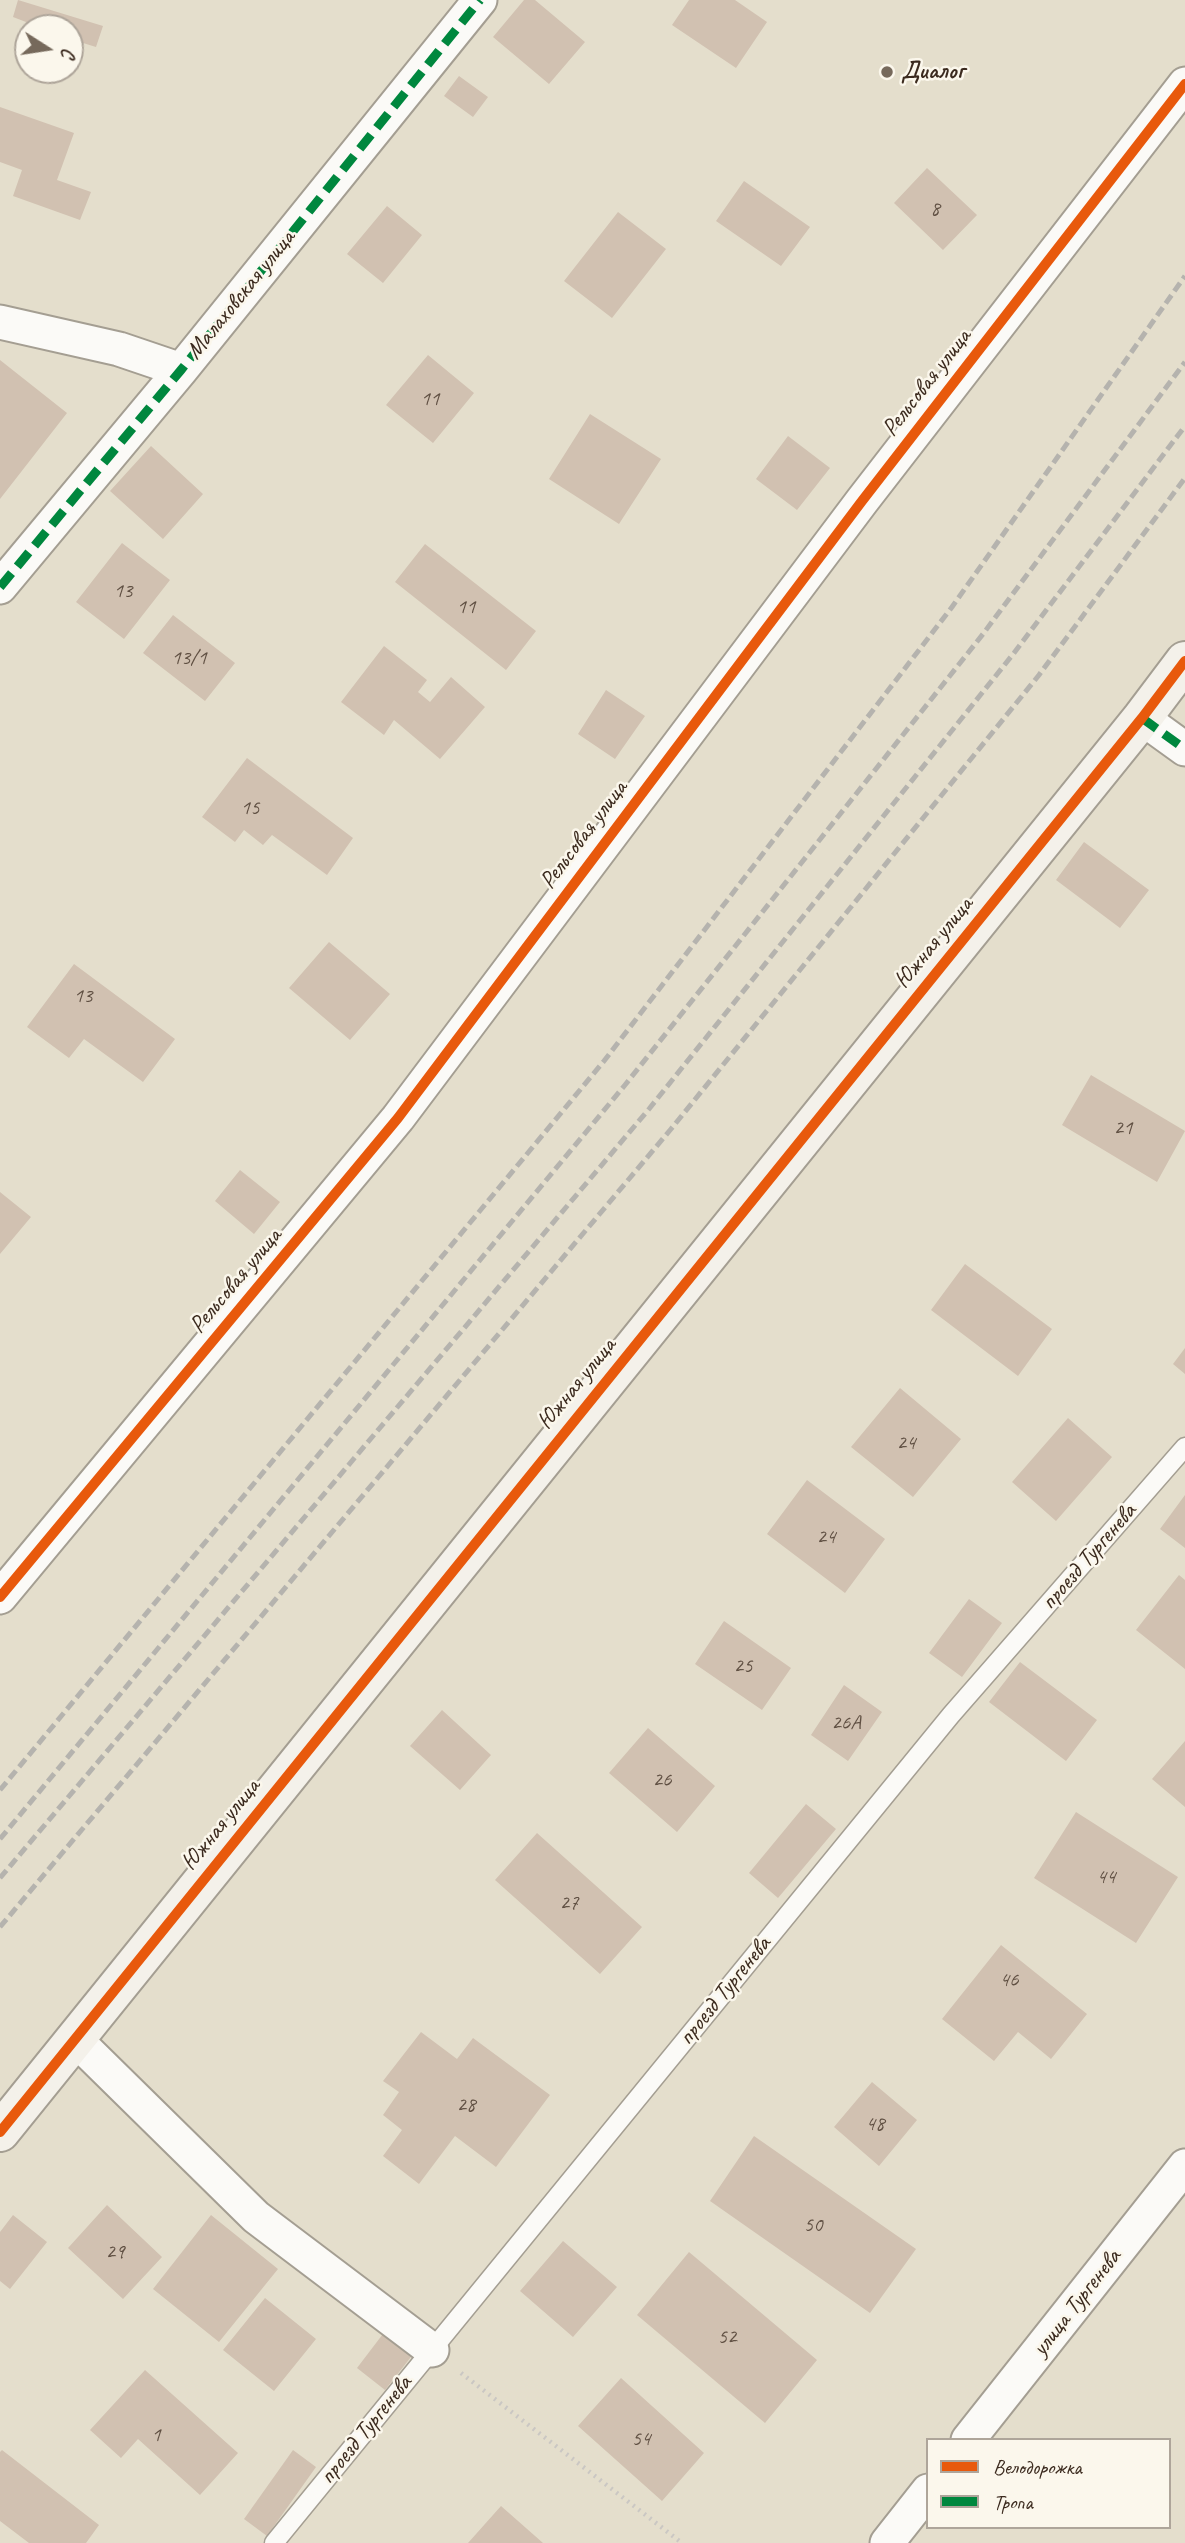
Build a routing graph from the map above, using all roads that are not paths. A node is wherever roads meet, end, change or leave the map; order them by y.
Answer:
1 (480, 0) edge
2 (1185, 84) edge
3 (0, 322) edge
4 (181, 370) junction
5 (0, 587) edge
6 (1185, 661) edge
7 (1142, 718) junction
8 (1185, 750) edge
9 (1185, 1447) edge
10 (0, 1597) edge
11 (75, 2039) junction
12 (0, 2132) edge
13 (1185, 2166) edge
14 (432, 2350) junction
15 (970, 2438) edge
16 (926, 2494) edge
17 (274, 2543) edge
18 (887, 2543) edge

1 - 4 street, Малаховская улица
2 - 10 street, Рельсовая улица
3 - 4 street
4 - 5 street, Малаховская улица
6 - 7 street, Южная улица
7 - 8 street
7 - 11 street, Южная улица
9 - 14 lane, проезд Тургенева
11 - 12 street, Южная улица
11 - 14 street
13 - 15 street, улица Тургенева
14 - 17 lane, проезд Тургенева
16 - 18 street

